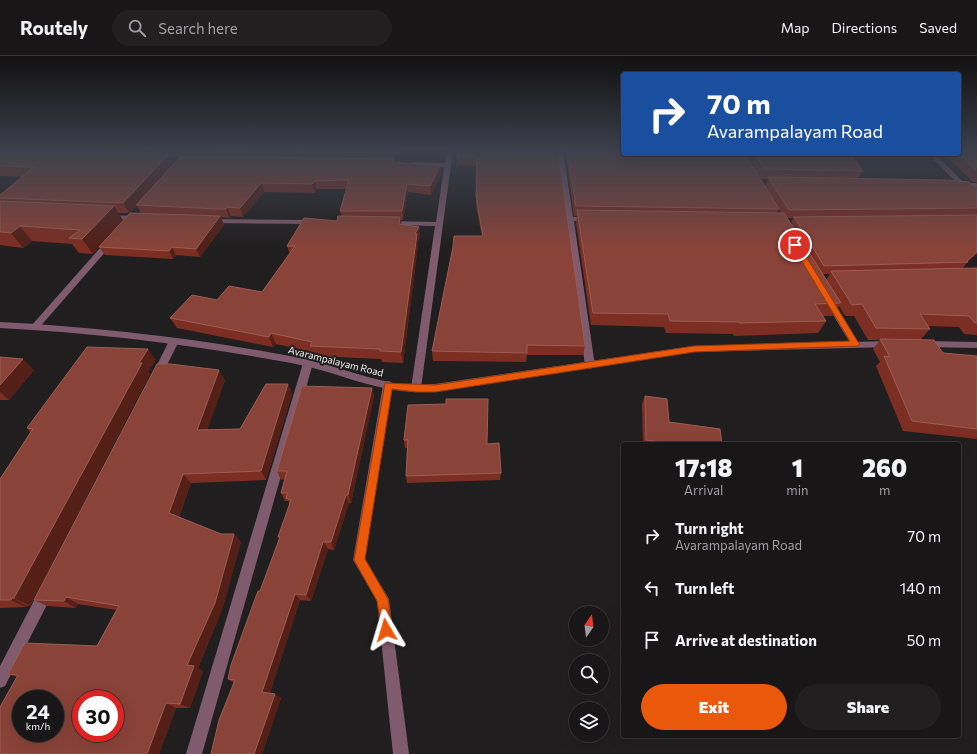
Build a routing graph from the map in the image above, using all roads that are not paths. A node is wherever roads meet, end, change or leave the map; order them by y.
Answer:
1 (445, 183) edge
2 (565, 183) edge
3 (960, 183) edge
4 (955, 185) edge
5 (962, 185) junction
6 (977, 185) edge
7 (977, 199) edge
8 (100, 217) edge
9 (146, 219) edge
10 (570, 219) junction
11 (199, 220) edge
12 (600, 220) edge
13 (323, 222) edge
14 (377, 223) edge
15 (439, 224) junction
16 (116, 235) edge
17 (823, 292) edge
18 (0, 325) edge
19 (35, 327) junction
20 (174, 341) junction
21 (855, 344) junction
22 (901, 344) edge
23 (916, 344) edge
24 (977, 345) edge
25 (308, 363) junction
26 (590, 366) junction
27 (152, 384) edge
28 (388, 385) junction
29 (416, 388) junction
30 (51, 582) edge
31 (0, 681) edge
32 (194, 754) edge
33 (401, 754) edge

1 - 15 street
2 - 10 street
3 - 5 street
4 - 5 street
5 - 6 street
5 - 7 street
8 - 9 street
10 - 12 street
10 - 26 street
11 - 13 street
14 - 15 street
15 - 29 street
16 - 19 street
17 - 21 street
18 - 19 street, Avarampalayam Road
19 - 20 street, Avarampalayam Road
20 - 25 street, Avarampalayam Road
20 - 27 street
21 - 22 street, Avarampalayam Road
21 - 26 street, Avarampalayam Road
23 - 24 street
25 - 28 street, Avarampalayam Road
25 - 32 street
26 - 29 street, Avarampalayam Road
28 - 29 street, Avarampalayam Road
28 - 33 street
30 - 31 street

